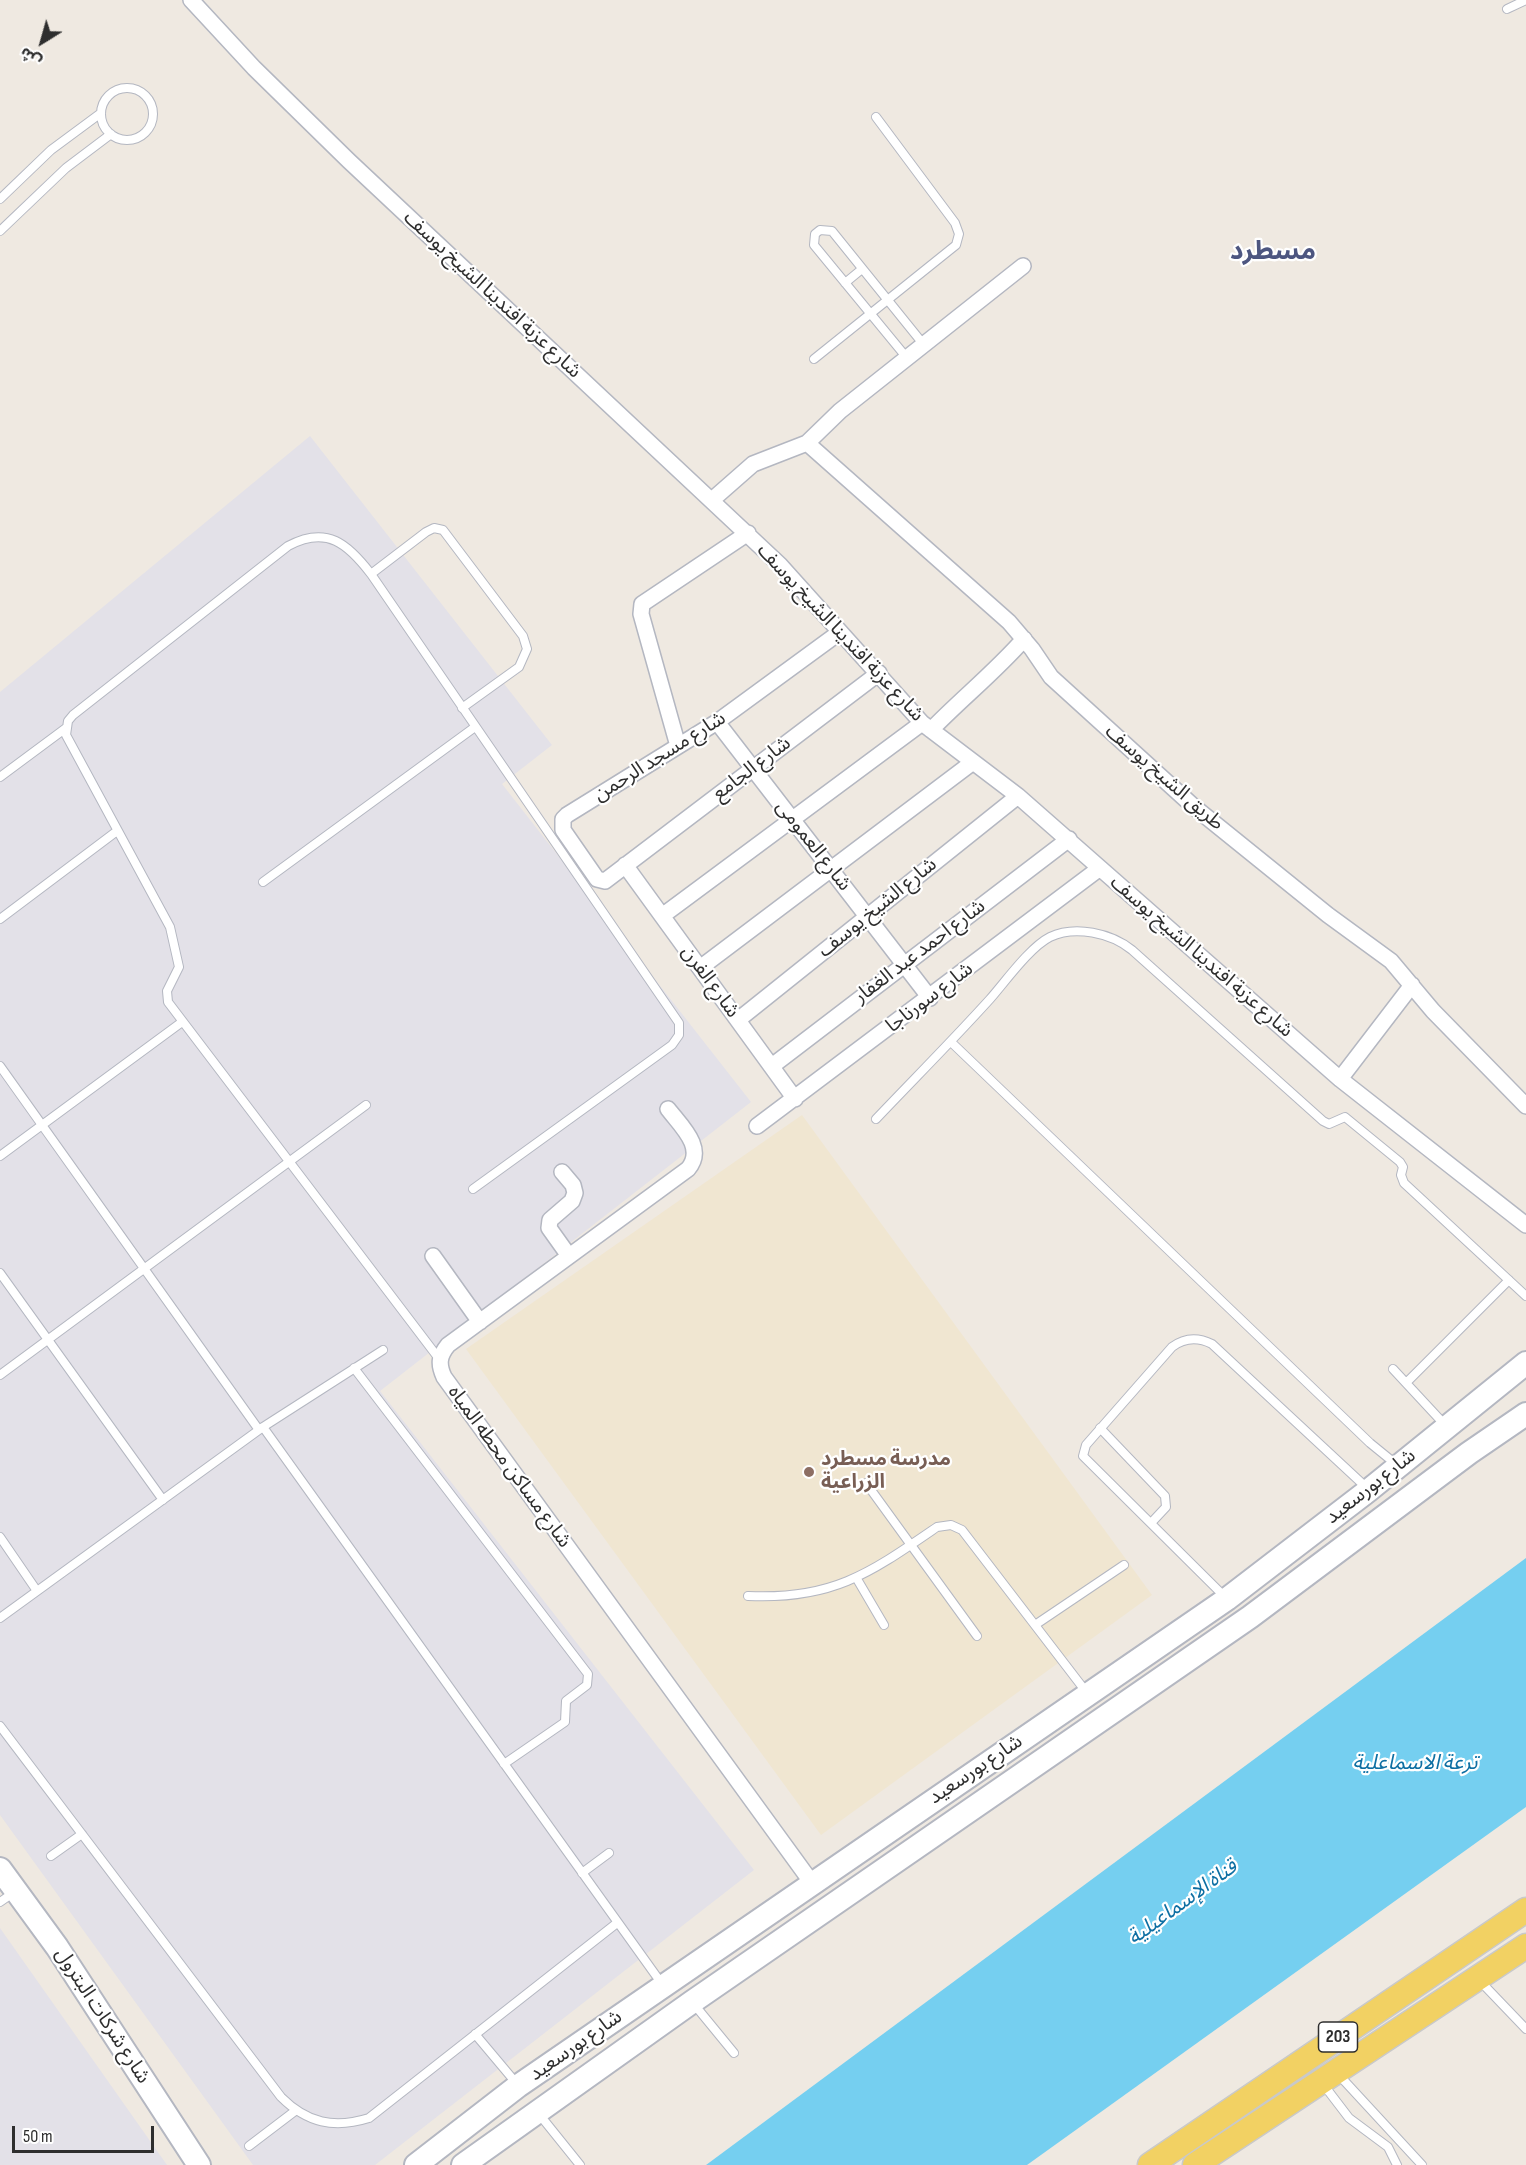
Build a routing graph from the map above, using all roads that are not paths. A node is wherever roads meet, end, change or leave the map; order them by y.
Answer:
1 (191, 0) edge
2 (1526, 0) edge
3 (1507, 9) dead end
4 (101, 113) junction
5 (876, 117) dead end
6 (111, 134) junction
7 (0, 199) edge
8 (0, 231) edge
9 (1023, 266) dead end
10 (862, 269) junction
11 (845, 283) junction
12 (887, 300) junction
13 (871, 314) junction
14 (924, 345) junction
15 (907, 358) junction
16 (814, 359) dead end
17 (807, 442) junction
18 (712, 500) junction
19 (748, 533) junction
20 (371, 574) junction
21 (840, 632) junction
22 (1024, 639) junction
23 (879, 673) junction
24 (462, 708) junction
25 (717, 722) junction
26 (475, 727) junction
27 (926, 727) junction
28 (66, 728) junction
29 (678, 747) junction
30 (973, 762) junction
31 (753, 768) junction
32 (0, 777) edge
33 (1018, 796) junction
34 (792, 819) junction
35 (117, 831) junction
36 (1069, 839) junction
37 (625, 865) junction
38 (1100, 868) junction
39 (831, 869) junction
40 (263, 882) dead end
41 (662, 916) junction
42 (867, 916) junction
43 (1, 917) edge
44 (904, 964) junction
45 (700, 968) junction
46 (1412, 985) junction
47 (930, 999) junction
48 (738, 1020) junction
49 (182, 1022) junction
50 (951, 1042) junction
51 (0, 1066) edge
52 (772, 1066) junction
53 (1340, 1079) junction
54 (795, 1099) junction
55 (366, 1105) dead end
56 (1526, 1106) edge
57 (668, 1109) dead end
58 (876, 1119) dead end
59 (42, 1125) junction
60 (757, 1126) dead end
61 (0, 1156) edge
62 (288, 1163) junction
63 (562, 1172) dead end
64 (473, 1188) dead end
65 (1526, 1225) edge
66 (433, 1256) dead end
67 (569, 1256) junction
68 (144, 1269) junction
69 (0, 1273) edge
70 (1509, 1280) junction
71 (1526, 1296) edge
72 (480, 1322) junction
73 (48, 1340) junction
74 (383, 1350) dead end
75 (440, 1360) junction
76 (1526, 1363) edge
77 (354, 1368) junction
78 (1393, 1369) dead end
79 (0, 1376) edge
80 (1406, 1383) junction
81 (1526, 1414) edge
82 (1446, 1427) junction
83 (261, 1428) junction
84 (1100, 1428) junction
85 (1398, 1466) junction
86 (866, 1483) dead end
87 (1369, 1490) junction
88 (163, 1500) junction
89 (1151, 1523) junction
90 (0, 1537) edge
91 (910, 1544) junction
92 (1124, 1565) dead end
93 (857, 1579) junction
94 (37, 1591) junction
95 (748, 1596) dead end
96 (1227, 1599) junction
97 (0, 1618) edge
98 (884, 1625) dead end
99 (1035, 1626) junction
100 (977, 1636) dead end
101 (1088, 1694) junction
102 (0, 1726) edge
103 (504, 1764) junction
104 (82, 1834) junction
105 (609, 1853) dead end
106 (51, 1856) dead end
107 (0, 1869) edge
108 (582, 1873) junction
109 (812, 1883) junction
110 (8, 1897) edge
111 (1526, 1910) edge
112 (617, 1923) junction
113 (1526, 1946) edge
114 (1477, 1978) junction
115 (663, 1985) junction
116 (692, 2002) junction
117 (1526, 2029) edge
118 (475, 2034) junction
119 (734, 2053) dead end
120 (1328, 2075) junction
121 (518, 2086) junction
122 (536, 2110) junction
123 (296, 2111) junction
124 (1398, 2139) junction
125 (249, 2146) dead end
126 (1388, 2148) junction
127 (199, 2165) edge
128 (416, 2165) edge
129 (463, 2165) edge
130 (580, 2165) edge
131 (1150, 2165) edge
132 (1195, 2165) edge
133 (1397, 2165) edge
134 (1422, 2165) edge

1 - 18 street, شارع عزبة افندينا الشيخ يوسف
2 - 3 lane
4 - 6 lane
4 - 6 lane
4 - 7 lane
5 - 12 lane
6 - 8 lane
9 - 14 street
10 - 11 lane
10 - 11 lane
10 - 12 lane
11 - 13 lane
12 - 13 lane
12 - 14 lane
13 - 15 lane
13 - 16 lane
14 - 15 street
15 - 17 street
17 - 18 street
17 - 22 street, طريق الشيخ يوسف
18 - 19 street, شارع عزبة افندينا الشيخ يوسف
19 - 21 street, شارع عزبة افندينا الشيخ يوسف
19 - 29 street
20 - 24 lane
20 - 24 lane
20 - 28 lane
21 - 23 street, شارع عزبة افندينا الشيخ يوسف
21 - 25 street, شارع مسجد الرحمن
22 - 27 street
22 - 46 street, طريق الشيخ يوسف
23 - 27 street, شارع عزبة افندينا الشيخ يوسف
23 - 31 street, شارع الجامع
24 - 26 lane
25 - 29 street, شارع مسجد الرحمن
25 - 31 street, شارع العمومى
26 - 40 lane
26 - 64 lane
27 - 30 street, شارع عزبة افندينا الشيخ يوسف
27 - 34 street
28 - 32 lane
28 - 35 lane
29 - 37 street, شارع مسجد الرحمن
30 - 33 street, شارع عزبة افندينا الشيخ يوسف
30 - 39 street
31 - 34 street, شارع العمومى
31 - 37 street, شارع الجامع
33 - 36 street, شارع عزبة افندينا الشيخ يوسف
33 - 42 street, شارع الشيخ يوسف
34 - 39 street, شارع العمومى
34 - 41 street
35 - 43 lane
35 - 49 lane
36 - 38 street, شارع عزبة افندينا الشيخ يوسف
36 - 44 street, شارع احمد عبد الغفار
37 - 41 street, شارع الفرن
38 - 47 street, شارع سورناجا
38 - 53 street, شارع عزبة افندينا الشيخ يوسف
39 - 42 street, شارع العمومى
39 - 45 street
41 - 45 street, شارع الفرن
42 - 44 street, شارع العمومى
42 - 48 street, شارع الشيخ يوسف
44 - 47 street, شارع العمومى
44 - 52 street, شارع احمد عبد الغفار
45 - 48 street, شارع الفرن
46 - 53 street
46 - 56 street, طريق الشيخ يوسف
47 - 54 street, شارع سورناجا
48 - 52 street, شارع الفرن
49 - 59 lane
49 - 62 lane
50 - 58 lane
50 - 70 lane
50 - 85 lane
51 - 59 lane
52 - 54 street, شارع الفرن
53 - 65 street, شارع عزبة افندينا الشيخ يوسف
54 - 60 street, شارع سورناجا
55 - 62 lane
57 - 67 street
59 - 61 lane
59 - 68 lane
62 - 68 lane
62 - 75 lane
63 - 67 street
66 - 72 street
67 - 72 street
68 - 73 lane
68 - 83 lane
69 - 73 lane
70 - 71 lane
70 - 80 lane
72 - 75 street
73 - 79 lane
73 - 88 lane
74 - 77 lane
75 - 109 street, شارع مساكن محطه المياه
76 - 82 main road, شارع بورسعيد
77 - 83 lane
77 - 103 lane
78 - 80 lane
80 - 82 lane
81 - 116 main road, شارع بورسعيد
82 - 85 main road, شارع بورسعيد
83 - 88 lane
83 - 103 lane
84 - 87 lane
84 - 89 lane
84 - 89 lane
85 - 87 main road, شارع بورسعيد
86 - 91 lane
87 - 96 main road, شارع بورسعيد
88 - 94 lane
89 - 96 lane
90 - 94 lane
91 - 93 lane
91 - 99 lane
91 - 100 lane
92 - 99 lane
93 - 95 lane
93 - 98 lane
94 - 97 lane
96 - 101 main road, شارع بورسعيد
99 - 101 lane
101 - 109 main road, شارع بورسعيد
102 - 104 lane
103 - 108 lane
104 - 106 lane
104 - 123 lane
105 - 108 lane
107 - 110 main road, شارع شركات البترول
108 - 112 lane
109 - 115 main road, شارع بورسعيد
110 - 127 main road, شارع شركات البترول
111 - 131 main road, 203
112 - 115 lane
112 - 118 lane
113 - 114 main road, 203
114 - 117 lane
114 - 120 main road, 203
115 - 121 main road, شارع بورسعيد
116 - 119 lane
116 - 122 main road, شارع بورسعيد
118 - 121 lane
118 - 123 lane
120 - 124 lane
120 - 126 lane
120 - 132 main road, 203
121 - 128 main road, شارع بورسعيد
122 - 129 main road, شارع بورسعيد
122 - 130 lane
123 - 125 lane
124 - 126 lane
124 - 134 lane
126 - 133 lane

